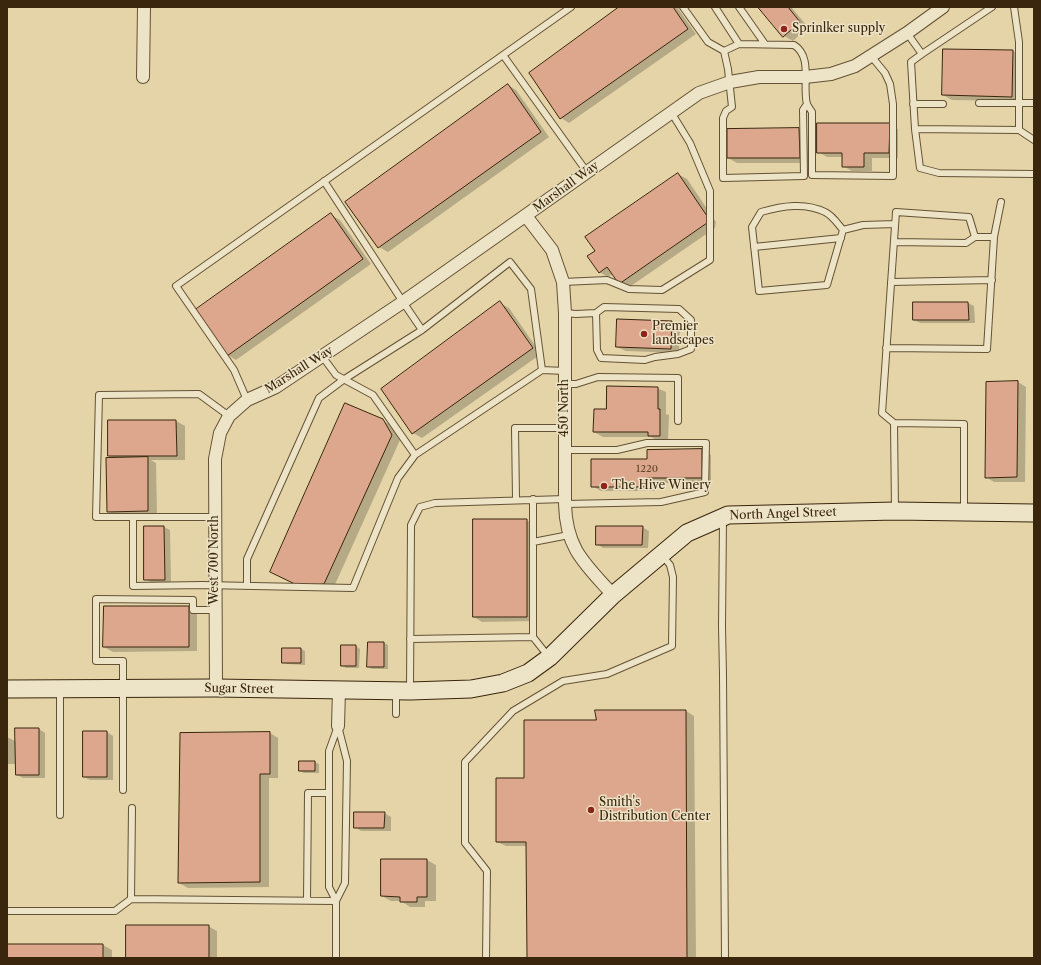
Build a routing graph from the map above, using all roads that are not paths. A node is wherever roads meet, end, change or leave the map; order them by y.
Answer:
1 (144, 7) edge
2 (571, 7) edge
3 (683, 7) edge
4 (715, 7) edge
5 (739, 7) edge
6 (943, 7) edge
7 (992, 7) edge
8 (1014, 7) edge
9 (906, 33) junction
10 (739, 44) junction
11 (765, 44) junction
12 (724, 51) junction
13 (922, 54) junction
14 (504, 55) junction
15 (871, 56) junction
16 (143, 77) dead end
17 (805, 77) junction
18 (730, 82) junction
19 (979, 103) dead end
20 (1020, 103) junction
21 (1034, 103) edge
22 (807, 104) junction
23 (913, 104) junction
24 (943, 104) dead end
25 (671, 112) junction
26 (915, 129) junction
27 (1019, 130) junction
28 (1034, 140) edge
29 (587, 172) junction
30 (1034, 174) edge
31 (324, 181) junction
32 (1001, 202) dead end
33 (526, 216) junction
34 (895, 224) junction
35 (843, 230) junction
36 (975, 237) junction
37 (994, 237) junction
38 (841, 238) junction
39 (894, 242) junction
40 (754, 247) junction
41 (992, 280) junction
42 (563, 282) junction
43 (891, 282) junction
44 (402, 302) junction
45 (565, 313) junction
46 (596, 313) junction
47 (422, 330) junction
48 (886, 348) junction
49 (322, 356) junction
50 (542, 370) junction
51 (565, 371) junction
52 (343, 380) junction
53 (565, 384) junction
54 (247, 400) junction
55 (229, 416) junction
56 (678, 421) dead end
57 (894, 423) junction
58 (564, 428) junction
59 (220, 433) joint
60 (564, 450) junction
61 (416, 455) junction
62 (516, 499) junction
63 (534, 499) junction
64 (564, 501) junction
65 (895, 511) junction
66 (964, 512) junction
67 (1034, 513) edge
68 (133, 517) junction
69 (215, 517) junction
70 (723, 517) junction
71 (569, 535) junction
72 (534, 542) junction
73 (661, 554) junction
74 (216, 585) junction
75 (247, 586) junction
76 (613, 596) junction
77 (216, 610) junction
78 (533, 638) junction
79 (410, 639) junction
80 (550, 657) junction
81 (60, 688) junction
82 (124, 688) junction
83 (216, 688) junction
84 (7, 689) edge
85 (471, 689) joint
86 (339, 690) junction
87 (403, 690) junction
88 (396, 714) dead end
89 (338, 726) junction
90 (123, 790) dead end
91 (329, 793) junction
92 (132, 808) dead end
93 (60, 815) dead end
94 (131, 899) junction
95 (307, 900) junction
96 (336, 900) junction
97 (7, 911) edge
98 (336, 958) edge
99 (486, 958) edge
100 (725, 958) edge

1 - 16 street
2 - 14 lane
3 - 12 lane
4 - 10 lane
5 - 11 lane
6 - 9 street, Marshall Way
7 - 13 lane
8 - 20 lane
9 - 13 lane
9 - 15 street, Marshall Way
10 - 11 lane
10 - 12 lane
11 - 17 lane
12 - 18 lane
13 - 23 lane
14 - 29 lane
14 - 31 lane
15 - 17 street, Marshall Way
15 - 22 lane
17 - 18 street, Marshall Way
17 - 22 lane
18 - 22 lane
18 - 25 street, Marshall Way
19 - 20 lane
20 - 21 lane
20 - 27 lane
23 - 24 lane
23 - 26 lane
25 - 29 street, Marshall Way
25 - 42 lane
26 - 27 lane
26 - 30 lane
27 - 28 lane
29 - 33 street, Marshall Way
31 - 44 lane
31 - 54 lane
32 - 37 lane
33 - 42 street, 450 North
33 - 44 street, Marshall Way
34 - 35 lane
34 - 36 lane
34 - 39 lane
35 - 38 lane
35 - 40 lane
36 - 37 lane
36 - 39 lane
37 - 41 lane
38 - 40 lane
38 - 40 lane
39 - 43 lane
41 - 43 lane
41 - 48 lane
42 - 45 street, 450 North
43 - 48 lane
44 - 47 lane
44 - 49 street, Marshall Way
45 - 46 lane
45 - 51 street, 450 North
46 - 46 lane
47 - 50 lane
47 - 52 lane
48 - 57 lane
49 - 52 lane
49 - 54 street, Marshall Way
50 - 51 lane
50 - 61 lane
51 - 53 street, 450 North
52 - 61 lane
52 - 75 lane
53 - 56 lane
53 - 58 street, 450 North
54 - 55 street, Marshall Way
55 - 59 street, Marshall Way
55 - 68 lane
57 - 65 lane
57 - 66 lane
58 - 60 street, 450 North
58 - 62 lane
59 - 69 street, West 700 North
60 - 64 street, 450 North
60 - 64 lane
61 - 75 lane
62 - 63 lane
62 - 79 lane
63 - 64 lane
63 - 72 lane
64 - 71 street, 450 North
65 - 66 street, North Angel Street
65 - 70 street, North Angel Street
66 - 67 street, North Angel Street
68 - 69 lane
68 - 74 lane
69 - 74 street, West 700 North
70 - 73 street, North Angel Street
70 - 100 lane
71 - 72 lane
71 - 76 street, 450 North
72 - 78 lane
73 - 76 street, North Angel Street
73 - 99 lane
74 - 75 lane
74 - 77 street, West 700 North
76 - 80 street, North Angel Street
77 - 82 lane
77 - 83 street, West 700 North
78 - 79 lane
78 - 80 lane
79 - 87 lane
80 - 85 street, North Angel Street
81 - 82 street, Sugar Street
81 - 84 street, Sugar Street
81 - 93 lane
82 - 83 street, Sugar Street
82 - 90 lane
83 - 86 street, Sugar Street
85 - 87 street, Sugar Street
86 - 87 street, Sugar Street
86 - 89 street
87 - 88 lane
89 - 91 lane
89 - 96 lane
91 - 95 lane
91 - 96 lane
92 - 94 lane
94 - 95 lane
94 - 97 lane
95 - 96 lane
96 - 98 lane

